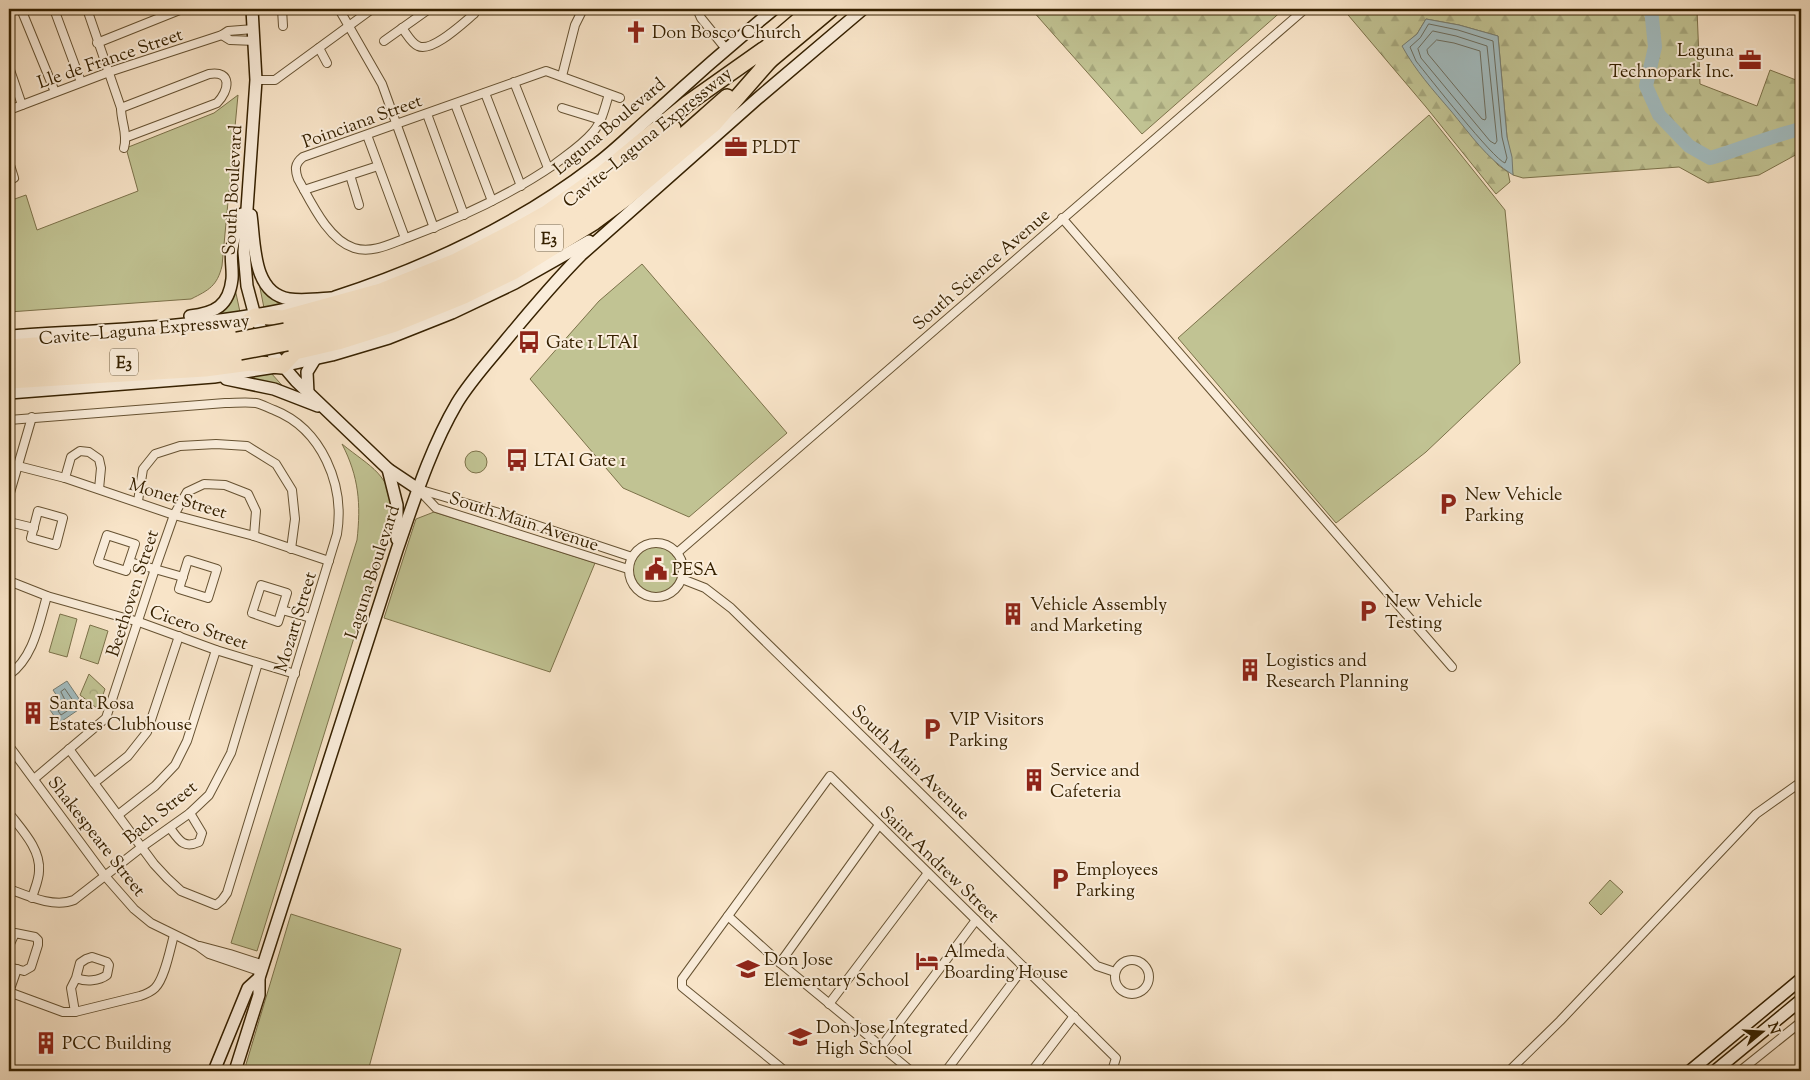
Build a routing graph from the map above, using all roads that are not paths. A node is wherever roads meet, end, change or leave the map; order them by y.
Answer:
1 (21, 9) edge
2 (54, 9) edge
3 (86, 9) edge
4 (182, 9) edge
5 (252, 9) edge
6 (282, 9) edge
7 (339, 9) edge
8 (372, 9) edge
9 (429, 9) edge
10 (477, 9) edge
11 (583, 9) edge
12 (697, 9) edge
13 (774, 9) edge
14 (812, 9) edge
15 (831, 9) edge
16 (863, 9) edge
17 (1305, 9) edge
18 (283, 26) dead end
19 (348, 26) junction
20 (402, 28) junction
21 (254, 29) junction
22 (222, 35) junction
23 (255, 41) junction
24 (384, 41) dead end
25 (97, 43) junction
26 (319, 48) junction
27 (726, 49) junction
28 (767, 55) junction
29 (327, 63) dead end
30 (9, 67) edge
31 (109, 72) junction
32 (562, 76) junction
33 (256, 77) junction
34 (81, 82) junction
35 (514, 82) junction
36 (55, 92) junction
37 (485, 93) junction
38 (609, 94) junction
39 (620, 98) dead end
40 (455, 104) junction
41 (22, 105) junction
42 (121, 108) junction
43 (562, 108) dead end
44 (9, 110) edge
45 (427, 114) junction
46 (601, 120) junction
47 (397, 124) junction
48 (367, 135) junction
49 (127, 137) junction
50 (124, 148) dead end
51 (9, 162) edge
52 (378, 166) junction
53 (548, 168) junction
54 (350, 175) junction
55 (12, 179) edge
56 (521, 186) junction
57 (304, 190) junction
58 (248, 193) junction
59 (492, 201) junction
60 (359, 205) dead end
61 (464, 215) junction
62 (1062, 218) junction
63 (434, 228) junction
64 (610, 228) junction
65 (405, 238) junction
66 (332, 298) junction
67 (255, 316) junction
68 (128, 328) junction
69 (9, 336) edge
70 (239, 346) junction
71 (9, 347) edge
72 (315, 359) junction
73 (9, 360) edge
74 (282, 366) junction
75 (9, 371) edge
76 (214, 378) junction
77 (9, 381) edge
78 (9, 393) edge
79 (308, 393) junction
80 (323, 408) junction
81 (32, 417) junction
82 (9, 420) edge
83 (18, 466) junction
84 (388, 469) junction
85 (65, 478) junction
86 (98, 489) junction
87 (418, 489) junction
88 (9, 496) edge
89 (138, 502) junction
90 (174, 515) junction
91 (9, 522) edge
92 (34, 528) junction
93 (254, 536) junction
94 (291, 549) junction
95 (397, 550) junction
96 (677, 553) junction
97 (632, 557) junction
98 (329, 561) junction
99 (130, 562) junction
100 (155, 569) junction
101 (628, 569) junction
102 (183, 577) junction
103 (682, 579) junction
104 (9, 581) edge
105 (47, 596) junction
106 (282, 610) junction
107 (311, 618) junction
108 (139, 622) junction
109 (179, 636) junction
110 (216, 650) junction
111 (258, 663) junction
112 (1452, 667) dead end
113 (295, 674) junction
114 (9, 675) edge
115 (9, 746) edge
116 (69, 749) junction
117 (34, 779) junction
118 (1801, 782) edge
119 (94, 783) junction
120 (9, 812) edge
121 (190, 813) junction
122 (118, 816) junction
123 (879, 825) junction
124 (170, 828) junction
125 (142, 847) junction
126 (928, 873) junction
127 (105, 876) junction
128 (9, 889) edge
129 (32, 898) junction
130 (728, 916) junction
131 (976, 920) junction
132 (174, 935) junction
133 (9, 946) edge
134 (198, 946) junction
135 (780, 963) junction
136 (1024, 967) junction
137 (13, 968) edge
138 (260, 969) junction
139 (1115, 972) junction
140 (76, 978) dead end
141 (1801, 979) edge
142 (9, 992) edge
143 (1801, 1000) edge
144 (829, 1004) junction
145 (75, 1012) junction
146 (1074, 1016) junction
147 (1801, 1022) edge
148 (882, 1047) junction
149 (214, 1071) edge
150 (235, 1071) edge
151 (785, 1071) edge
152 (911, 1071) edge
153 (946, 1071) edge
154 (1032, 1071) edge
155 (1112, 1071) edge
156 (1509, 1071) edge
157 (1690, 1071) edge
158 (1715, 1071) edge
159 (1740, 1071) edge

1 - 36 street
2 - 34 street
3 - 25 street
4 - 25 street
5 - 21 main road, South Boulevard
6 - 18 street
7 - 19 street
8 - 19 street
9 - 20 street
10 - 20 street
11 - 32 street
12 - 27 street
13 - 27 main road, Laguna Boulevard
14 - 28 highway, Cavite–Laguna Expressway / E3
15 - 28 highway, Cavite–Laguna Expressway / E3
16 - 64 main road, Laguna Boulevard
17 - 62 street, South Science Avenue
19 - 26 street
19 - 47 street
20 - 24 street
21 - 22 street, Lle de France Street
21 - 23 main road, South Boulevard
22 - 23 street
22 - 31 street, Lle de France Street
23 - 33 main road, South Boulevard
25 - 31 street
26 - 29 street
26 - 33 street
27 - 66 main road, Laguna Boulevard
28 - 67 highway
28 - 70 highway, Cavite–Laguna Expressway / E3, bridge
28 - 74 highway
30 - 41 street
31 - 34 street, Lle de France Street
31 - 42 street
32 - 35 street, Poinciana Street
32 - 38 street, Poinciana Street
33 - 58 main road, South Boulevard
34 - 36 street, Lle de France Street
35 - 37 street, Poinciana Street
35 - 53 street
36 - 41 street, Lle de France Street
37 - 40 street, Poinciana Street
37 - 56 street
38 - 39 street, Poinciana Street
38 - 46 street, Poinciana Street
40 - 45 street, Poinciana Street
40 - 59 street
41 - 44 street, Lle de France Street
42 - 49 street
42 - 49 street
43 - 46 street
45 - 47 street, Poinciana Street
45 - 61 street
46 - 53 street, Poinciana Street
47 - 48 street, Poinciana Street
47 - 63 street
48 - 52 street
48 - 57 street, Poinciana Street
49 - 50 street
51 - 55 street
52 - 54 street
52 - 65 street
53 - 56 street, Poinciana Street
54 - 57 street
54 - 60 street
56 - 59 street, Poinciana Street
57 - 65 street, Poinciana Street
58 - 66 main road
58 - 67 main road, South Boulevard
58 - 68 main road
59 - 61 street, Poinciana Street
61 - 63 street, Poinciana Street
62 - 96 street, South Science Avenue
62 - 112 street
63 - 65 street, Poinciana Street
64 - 72 main road, Laguna Boulevard
64 - 87 main road, Laguna Boulevard
66 - 67 main road, Laguna Boulevard
67 - 68 main road, Laguna Boulevard
67 - 71 highway
67 - 74 main road, South Boulevard
68 - 69 main road
70 - 73 highway, Cavite–Laguna Expressway / E3
70 - 75 highway, Cavite–Laguna Expressway / E3
72 - 74 main road, Laguna Boulevard
72 - 79 main road
74 - 76 main road, Laguna Boulevard
74 - 77 highway
74 - 79 main road, South Boulevard
76 - 78 main road
76 - 80 main road
79 - 80 main road, South Boulevard
80 - 84 main road, South Boulevard
81 - 82 street, Mozart Street
81 - 83 street
81 - 98 street, Mozart Street
83 - 85 street, Monet Street
83 - 88 street
84 - 87 main road, South Boulevard
84 - 95 main road
85 - 86 street, Monet Street
85 - 86 street
86 - 89 street, Monet Street
87 - 95 main road, Laguna Boulevard
87 - 97 street, South Main Avenue
87 - 101 street, South Main Avenue
89 - 90 street, Monet Street
89 - 94 street
90 - 93 street, Monet Street
90 - 93 street, Beethoven Street
90 - 100 street, Beethoven Street
91 - 92 street
92 - 92 street
93 - 94 street, Monet Street
94 - 98 street, Monet Street
95 - 138 main road, Laguna Boulevard
96 - 97 street
96 - 103 street
97 - 101 street
98 - 107 street, Mozart Street
99 - 99 street
99 - 100 street
100 - 102 street
100 - 108 street, Beethoven Street
101 - 103 street
102 - 102 street
103 - 139 street, South Main Avenue
104 - 105 street, Cicero Street
105 - 108 street, Cicero Street
105 - 114 street
106 - 106 street
106 - 107 street
107 - 113 street, Mozart Street
108 - 109 street, Cicero Street
108 - 116 street, Beethoven Street
109 - 110 street, Cicero Street
109 - 119 street
110 - 111 street, Cicero Street
110 - 122 street
111 - 113 street, Cicero Street
111 - 121 street, Bach Street
113 - 125 street, Mozart Street
115 - 117 street, Shakespeare Street
116 - 117 street, Beethoven Street
116 - 119 street, Mozart Street
117 - 127 street, Shakespeare Street
118 - 156 street
119 - 122 street, Mozart Street
120 - 129 street
121 - 124 street, Bach Street
121 - 124 street
122 - 125 street, Mozart Street
123 - 126 street, Saint Andrew Street
123 - 130 street, Saint Andrew Street
123 - 135 street
124 - 125 street, Bach Street
125 - 127 street, Bach Street
126 - 131 street, Saint Andrew Street
126 - 144 street
127 - 129 street, Bach Street
127 - 132 street, Shakespeare Street
128 - 129 street, Bach Street
130 - 135 street
130 - 151 street
131 - 136 street, Saint Andrew Street
131 - 148 street
132 - 134 street, Shakespeare Street
132 - 145 street
133 - 137 street
134 - 138 street, Shakespeare Street
134 - 138 street, Shakespeare Street
135 - 144 street
136 - 146 street, Saint Andrew Street
136 - 153 street
137 - 142 street
138 - 149 main road, Laguna Boulevard
138 - 150 main road, Laguna Boulevard
139 - 139 street
140 - 145 street
141 - 157 main road
142 - 145 street
143 - 158 main road
144 - 148 street
146 - 154 street
146 - 155 street, Saint Andrew Street
147 - 159 street
148 - 152 street

